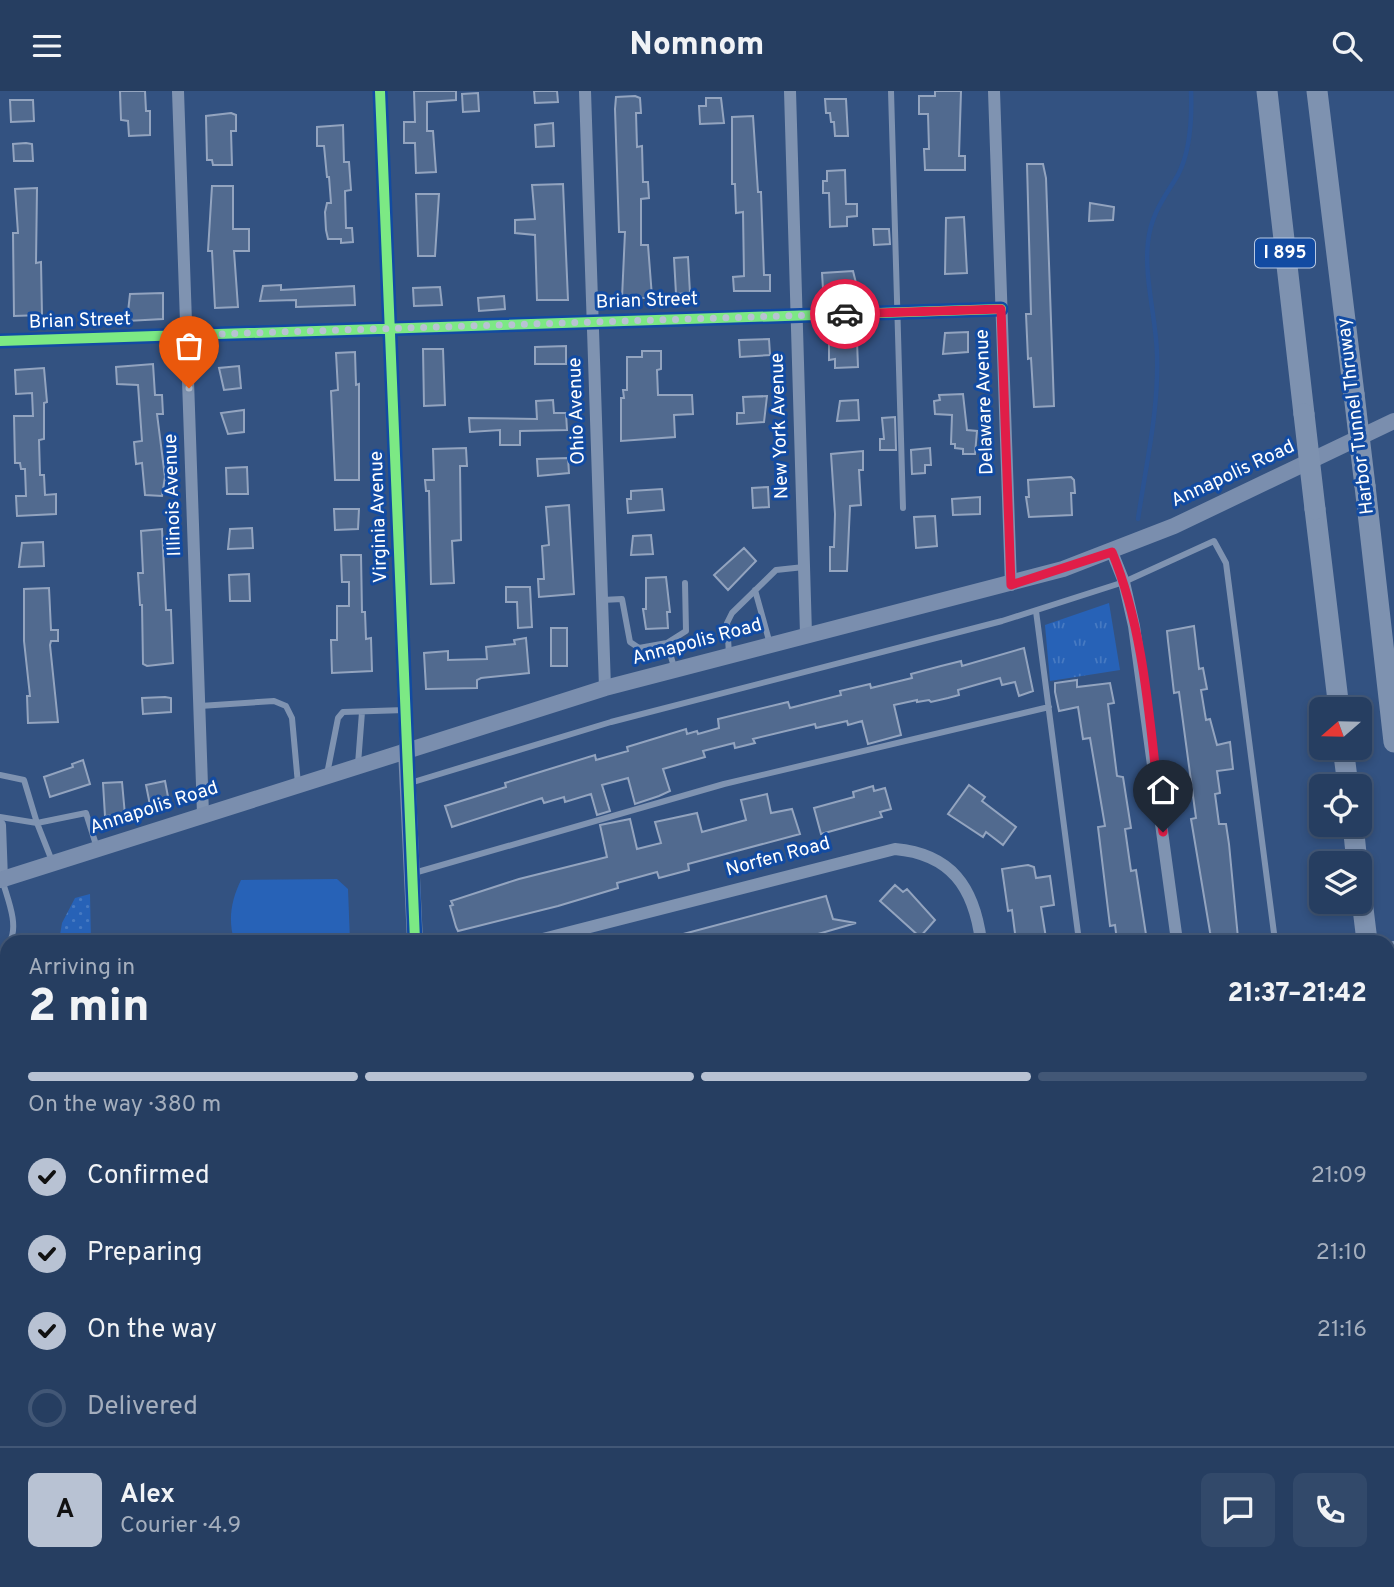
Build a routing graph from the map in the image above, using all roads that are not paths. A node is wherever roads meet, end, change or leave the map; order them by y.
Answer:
1 (178, 91) edge
2 (380, 91) edge
3 (585, 91) edge
4 (790, 91) edge
5 (891, 91) edge
6 (993, 91) edge
7 (1267, 91) edge
8 (1317, 91) edge
9 (1001, 309) junction
10 (898, 312) junction
11 (796, 316) junction
12 (593, 322) junction
13 (389, 329) junction
14 (187, 335) junction
15 (0, 341) edge
16 (1394, 421) edge
17 (902, 507) dead end
18 (1112, 552) junction
19 (804, 567) junction
20 (1124, 582) junction
21 (685, 583) dead end
22 (1011, 585) junction
23 (755, 590) junction
24 (603, 600) junction
25 (1036, 611) junction
26 (806, 634) junction
27 (667, 643) junction
28 (770, 644) junction
29 (729, 655) junction
30 (675, 669) junction
31 (606, 688) junction
32 (1338, 697) edge
33 (200, 706) junction
34 (1049, 707) junction
35 (405, 709) junction
36 (362, 712) junction
37 (1394, 742) edge
38 (407, 748) junction
39 (358, 764) junction
40 (327, 774) junction
41 (0, 775) edge
42 (298, 783) junction
43 (410, 783) junction
44 (204, 814) junction
45 (0, 817) edge
46 (37, 823) junction
47 (0, 825) edge
48 (97, 849) junction
49 (53, 863) junction
50 (412, 874) junction
51 (1, 879) edge
52 (1364, 914) edge
53 (13, 935) edge
54 (415, 935) edge
55 (558, 935) edge
56 (980, 935) edge
57 (1078, 935) edge
58 (1176, 935) edge
59 (1274, 935) edge
60 (1366, 935) edge

1 - 14 street, Illinois Avenue
2 - 13 street, Virginia Avenue
3 - 12 street, Ohio Avenue
4 - 11 street, New York Avenue
5 - 10 lane
6 - 9 street, Delaware Avenue
7 - 32 highway, I 895, bridge
8 - 37 highway, Harbor Tunnel Thruway / I 895, bridge
9 - 10 street, Brian Street
9 - 22 street, Delaware Avenue
10 - 11 street, Brian Street
10 - 17 lane
11 - 12 street, Brian Street
11 - 19 street, New York Avenue
12 - 13 street, Brian Street
12 - 24 street, Ohio Avenue
13 - 14 street, Brian Street
13 - 35 street, Virginia Avenue
14 - 15 street, Brian Street
14 - 33 street, Illinois Avenue
16 - 18 main road, Annapolis Road
18 - 20 street
18 - 22 main road, Annapolis Road
19 - 23 lane
19 - 26 street, New York Avenue
20 - 25 lane
20 - 58 street
20 - 59 lane
21 - 27 lane
22 - 26 main road, Annapolis Road
23 - 28 lane
23 - 29 lane
24 - 27 lane
24 - 31 street, Ohio Avenue
25 - 34 lane
25 - 43 lane
26 - 28 main road, Annapolis Road
27 - 30 lane
28 - 29 main road, Annapolis Road
29 - 30 main road, Annapolis Road
30 - 31 main road, Annapolis Road
31 - 38 main road, Annapolis Road
33 - 42 lane
33 - 44 street, Illinois Avenue
34 - 50 lane
34 - 57 lane
35 - 36 lane
35 - 38 street, Virginia Avenue
36 - 39 lane
36 - 40 lane
38 - 39 main road, Annapolis Road
38 - 43 main road, Virginia Avenue
39 - 40 main road, Annapolis Road
40 - 42 main road, Annapolis Road
41 - 46 lane
42 - 44 main road, Annapolis Road
43 - 50 main road, Virginia Avenue
44 - 48 main road, Annapolis Road
45 - 46 lane
46 - 48 lane
46 - 49 lane
47 - 51 street
48 - 49 main road, Annapolis Road
49 - 51 main road, Annapolis Road
50 - 54 main road, Virginia Avenue
51 - 53 lane
52 - 60 highway
55 - 56 street, Norfen Road

